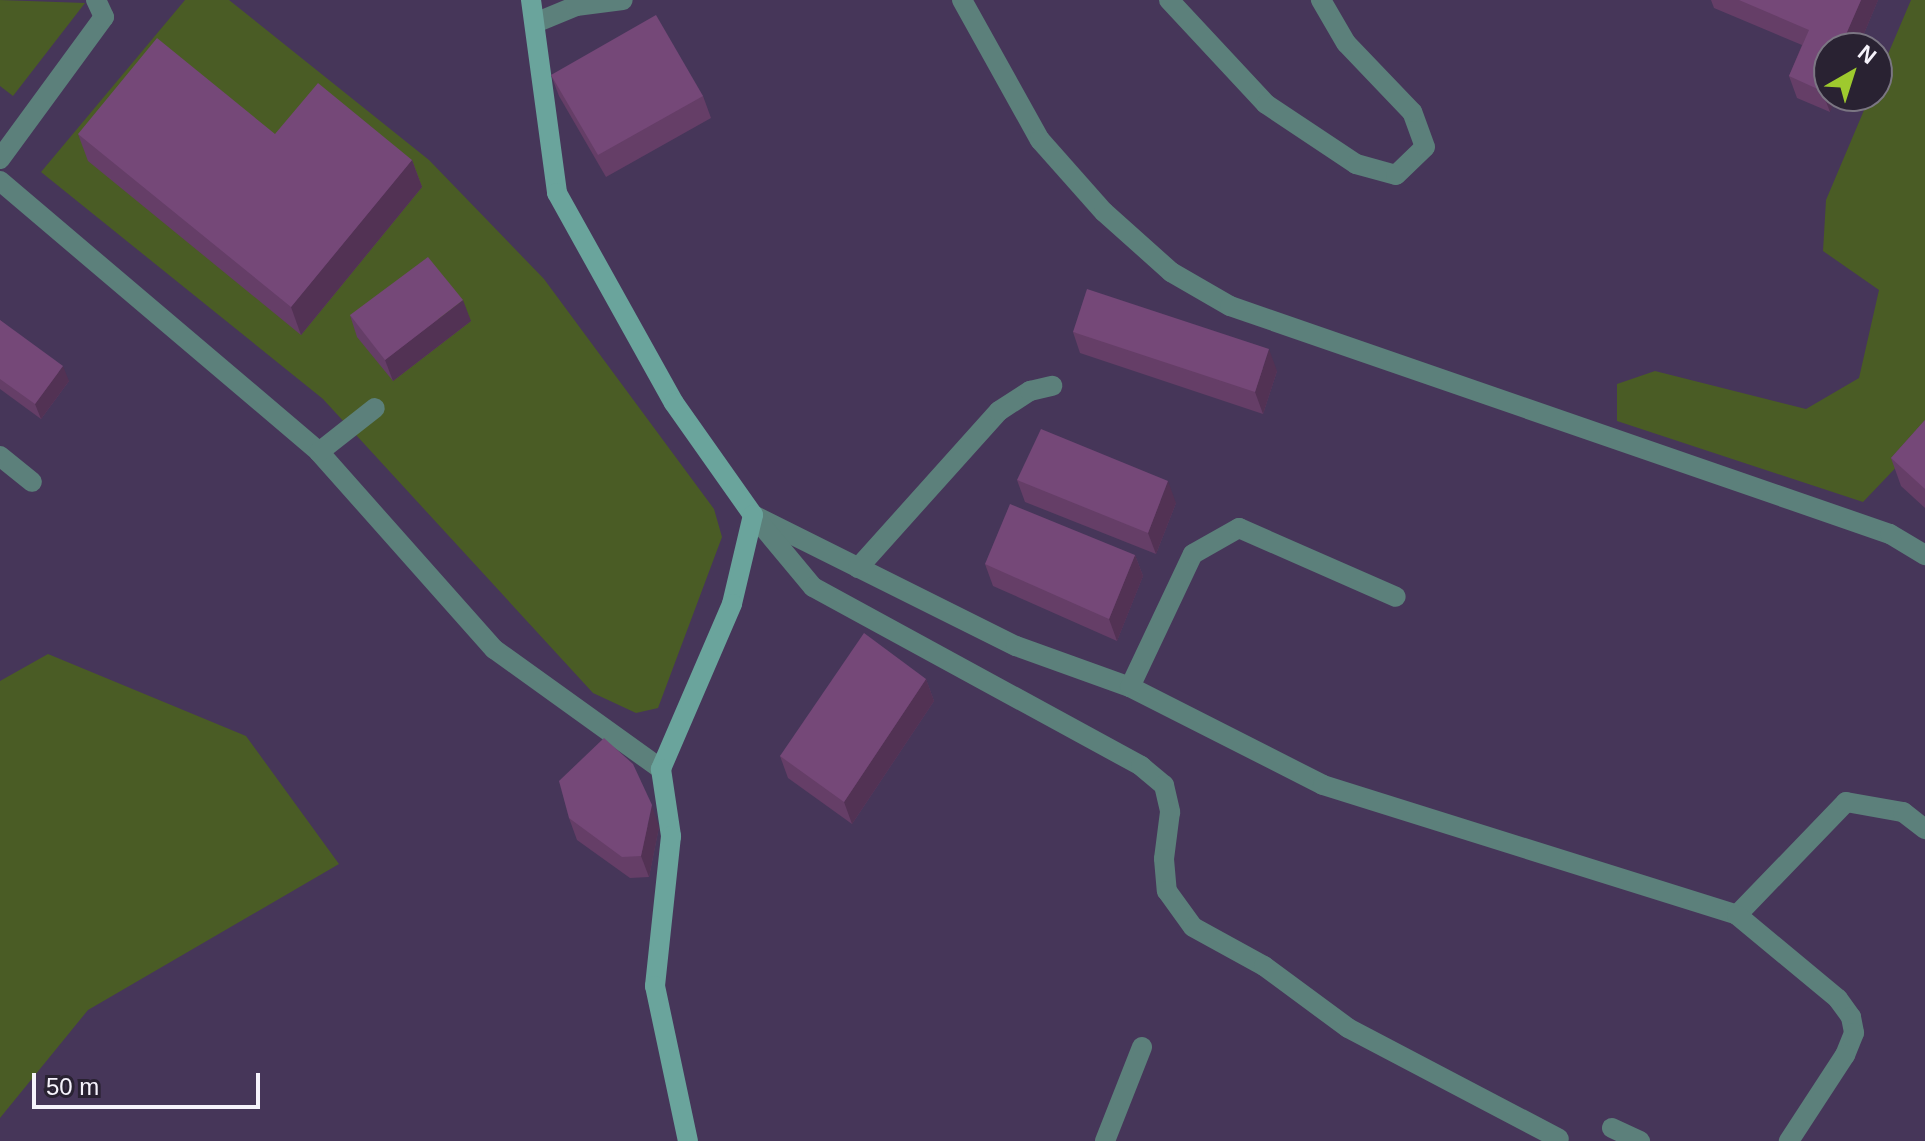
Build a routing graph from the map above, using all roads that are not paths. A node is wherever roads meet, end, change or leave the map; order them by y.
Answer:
1 (96, 0) edge
2 (531, 0) edge
3 (623, 0) edge
4 (962, 0) edge
5 (1169, 0) edge
6 (1321, 0) edge
7 (535, 23) junction
8 (0, 159) edge
9 (0, 181) edge
10 (1052, 386) dead end
11 (375, 408) dead end
12 (319, 452) junction
13 (0, 456) edge
14 (32, 482) dead end
15 (753, 515) junction
16 (1925, 555) edge
17 (858, 568) junction
18 (1396, 597) dead end
19 (1130, 687) junction
20 (661, 769) junction
21 (1925, 829) edge
22 (1737, 915) junction
23 (1142, 1047) dead end
24 (1612, 1128) dead end
25 (1559, 1139) dead end
26 (688, 1141) edge
27 (1105, 1141) edge
28 (1640, 1141) edge
29 (1789, 1141) edge

1 - 8 street
2 - 7 street
3 - 7 street
4 - 16 street
5 - 6 street
7 - 15 street
9 - 12 street
10 - 17 street
11 - 12 street
12 - 20 street
13 - 14 street
15 - 17 street
15 - 20 street
15 - 25 street
17 - 19 street
18 - 19 street
19 - 22 street
20 - 26 street
21 - 22 street
22 - 29 street
23 - 27 street
24 - 28 street

